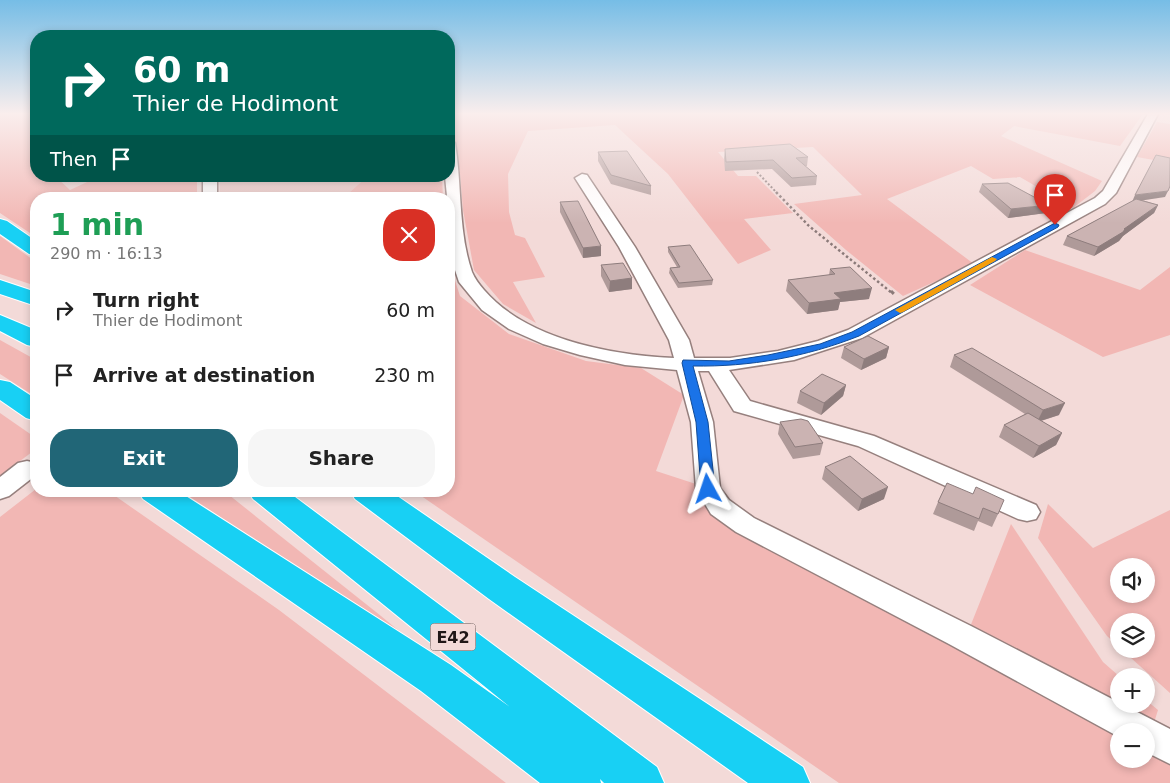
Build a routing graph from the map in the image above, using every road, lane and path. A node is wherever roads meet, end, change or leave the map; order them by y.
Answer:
1 (1133, 151) edge
2 (757, 172) edge
3 (582, 178) dead end
4 (455, 211) edge
5 (0, 225) edge
6 (30, 246) edge
7 (0, 287) edge
8 (30, 298) edge
9 (909, 305) junction
10 (0, 322) edge
11 (30, 337) edge
12 (701, 363) junction
13 (0, 388) edge
14 (30, 408) edge
15 (27, 469) dead end
16 (0, 490) edge
17 (163, 497) edge
18 (272, 497) edge
19 (374, 497) edge
20 (1027, 512) dead end
21 (1126, 723) edge
22 (1155, 739) edge
23 (1170, 747) edge
24 (578, 783) edge
25 (641, 783) edge
26 (787, 783) edge

1 - 9 street
2 - 9 path
3 - 12 street
4 - 12 street
5 - 6 highway
7 - 8 highway
9 - 12 street
10 - 11 highway
12 - 20 street
12 - 21 street
13 - 14 highway
15 - 16 street
17 - 24 highway
18 - 25 highway, E42
19 - 26 highway
22 - 23 street

